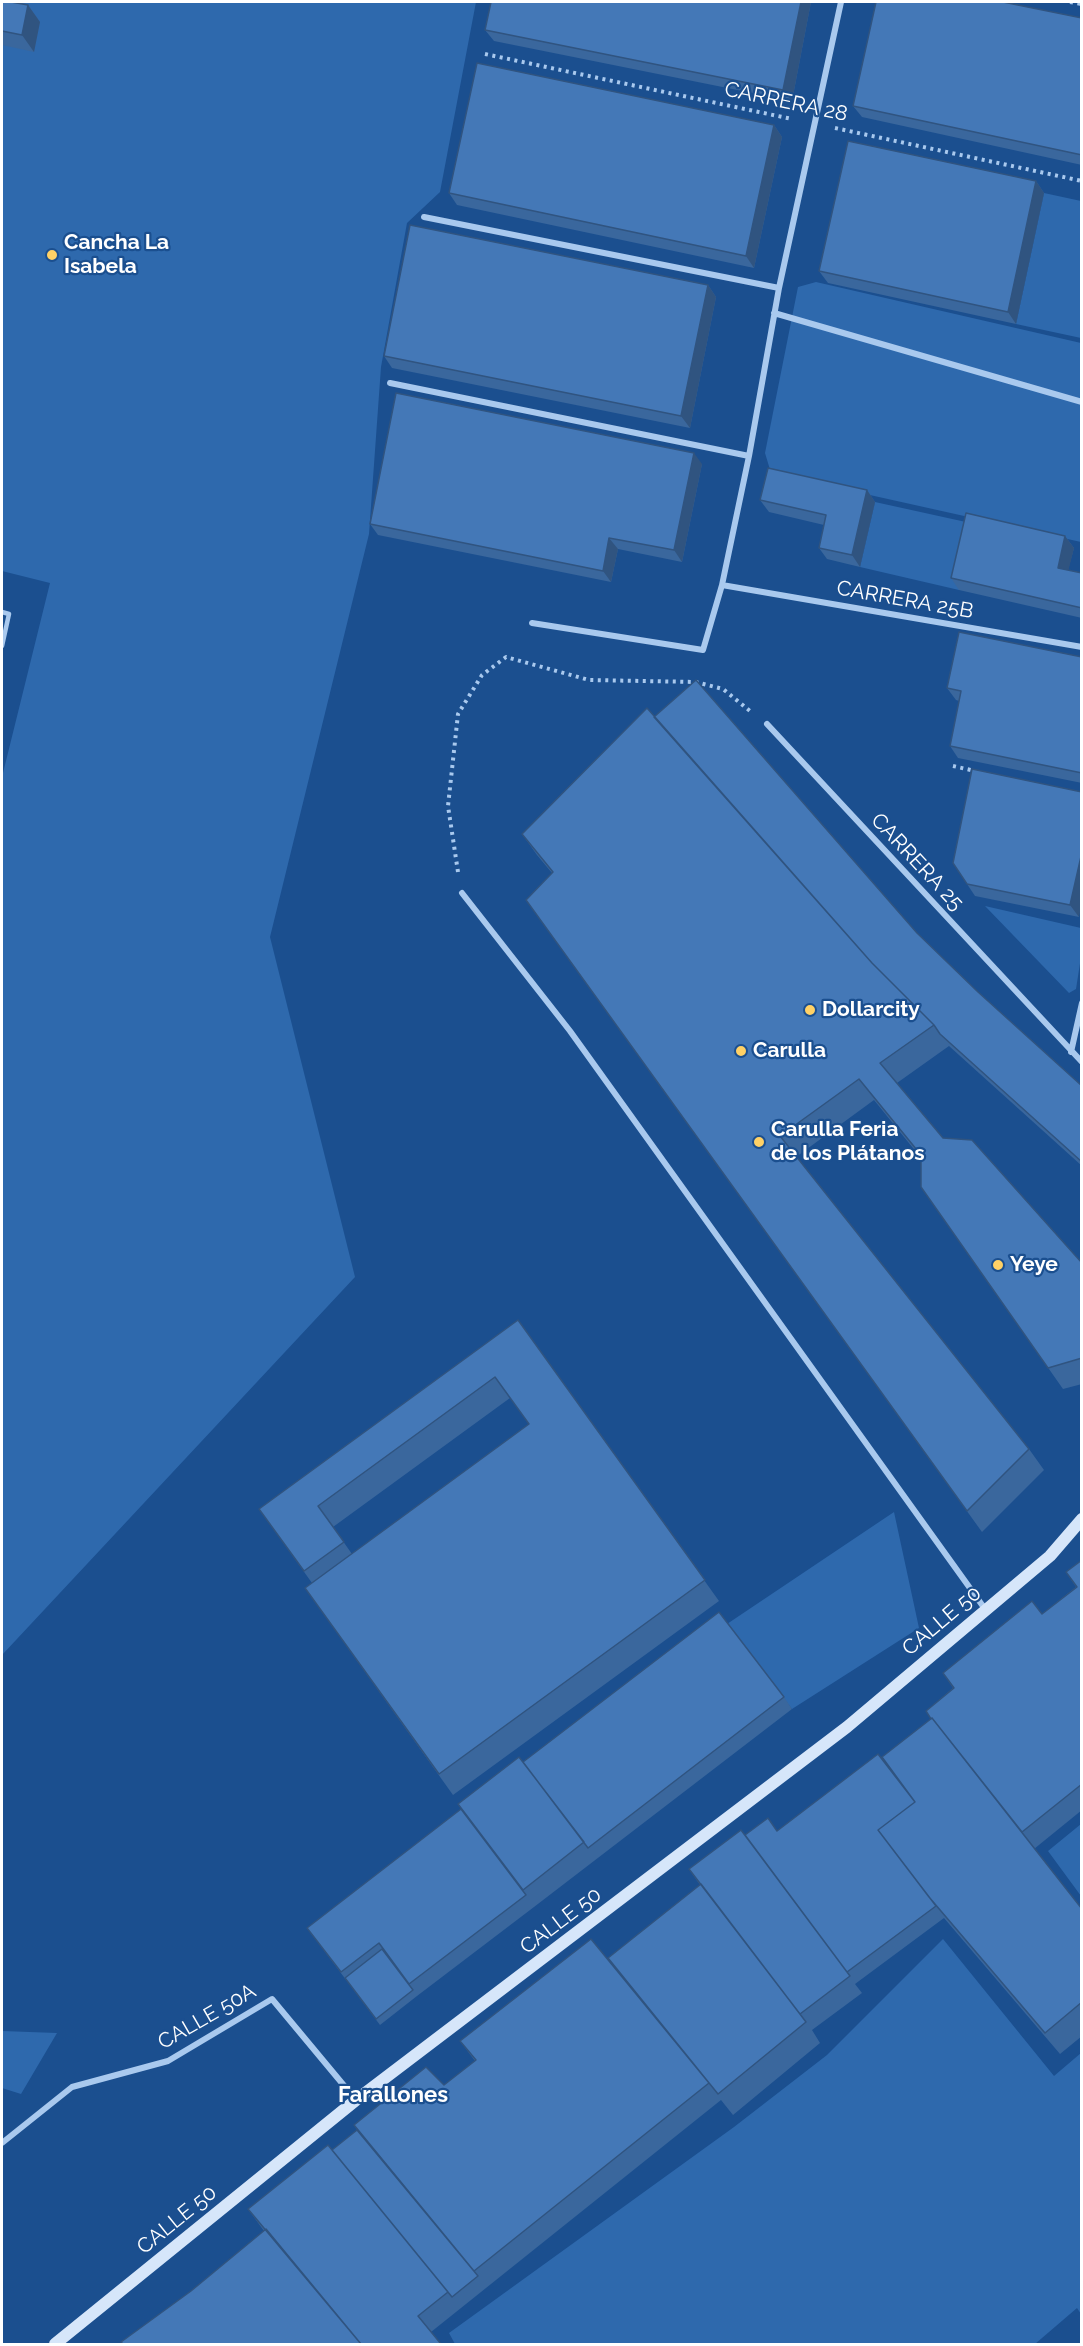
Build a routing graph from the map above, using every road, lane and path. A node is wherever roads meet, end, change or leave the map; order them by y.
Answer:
1 (841, 2) edge
2 (1070, 2) edge
3 (1082, 4) edge
4 (485, 54) dead end
5 (814, 123) junction
6 (1082, 181) edge
7 (424, 217) dead end
8 (778, 288) junction
9 (774, 314) junction
10 (390, 384) dead end
11 (1082, 402) edge
12 (748, 456) junction
13 (722, 585) junction
14 (2, 612) edge
15 (532, 623) dead end
16 (2, 646) edge
17 (1082, 647) edge
18 (767, 724) joint
19 (953, 766) edge
20 (977, 771) edge
21 (462, 893) joint
22 (1082, 1003) edge
23 (1071, 1052) junction
24 (1082, 1062) edge
25 (1082, 1519) edge
26 (986, 1609) junction
27 (356, 2100) junction
28 (2, 2143) edge
29 (55, 2344) edge

1 - 5 street
2 - 3 path
4 - 5 path, CARRERA 28
5 - 6 path, CARRERA 28
5 - 8 street
7 - 8 street
8 - 9 street
9 - 11 street
9 - 12 street
10 - 12 street
12 - 13 street
13 - 15 street
13 - 17 street, CARRERA 25B
14 - 16 lane
18 - 21 path
18 - 23 street, CARRERA 25
19 - 20 path
21 - 26 street
22 - 23 street
23 - 24 street, CARRERA 25
25 - 26 street, CALLE 50
26 - 27 street, CALLE 50
27 - 28 street, CALLE 50A
27 - 29 street, CALLE 50

